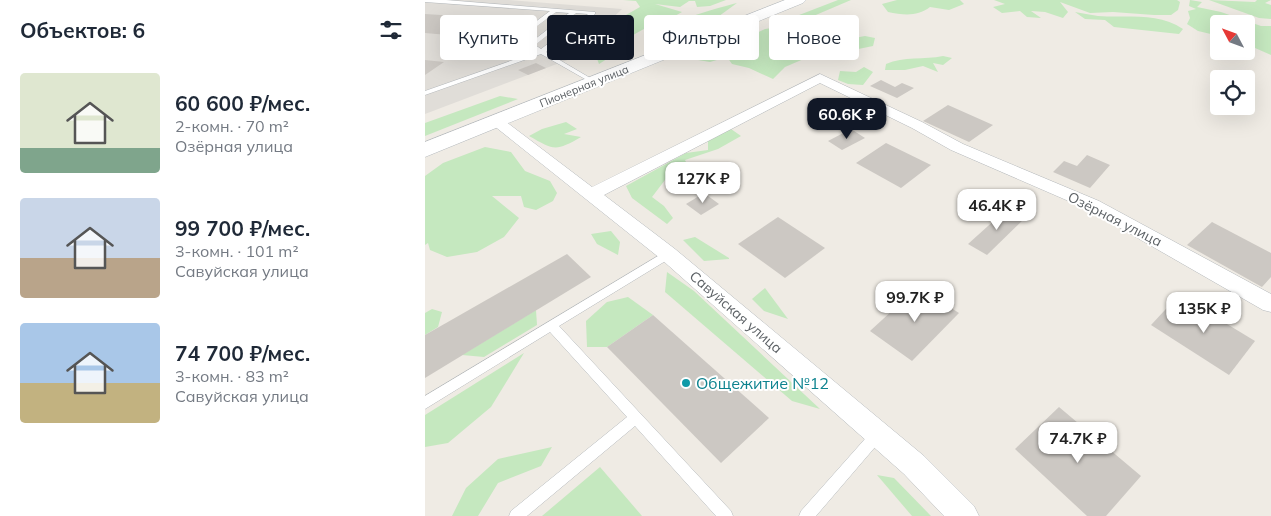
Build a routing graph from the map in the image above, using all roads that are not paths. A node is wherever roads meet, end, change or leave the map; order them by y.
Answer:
1 (425, 0) edge
2 (798, 0) edge
3 (555, 10) junction
4 (575, 12) junction
5 (537, 23) edge
6 (537, 41) edge
7 (537, 50) edge
8 (541, 52) junction
9 (594, 82) junction
10 (425, 93) edge
11 (497, 121) junction
12 (425, 150) edge
13 (589, 195) junction
14 (668, 254) junction
15 (1271, 304) edge
16 (551, 325) junction
17 (425, 403) edge
18 (636, 418) junction
19 (878, 434) junction
20 (516, 516) edge
21 (726, 516) edge
22 (806, 516) edge
23 (964, 516) edge

1 - 3 lane
2 - 9 main road, Пионерная улица
3 - 4 lane
3 - 5 lane
4 - 6 lane
4 - 8 lane
7 - 8 lane
8 - 9 lane
8 - 10 lane
9 - 11 main road, Пионерная улица
11 - 12 main road, Пионерная улица
11 - 13 street, Савуйская улица
13 - 14 street, Савуйская улица
13 - 15 street, Озёрная улица
14 - 16 lane
14 - 19 street, Савуйская улица
16 - 17 lane
16 - 18 lane
18 - 20 lane
18 - 21 lane
19 - 22 lane
19 - 23 street, Савуйская улица

